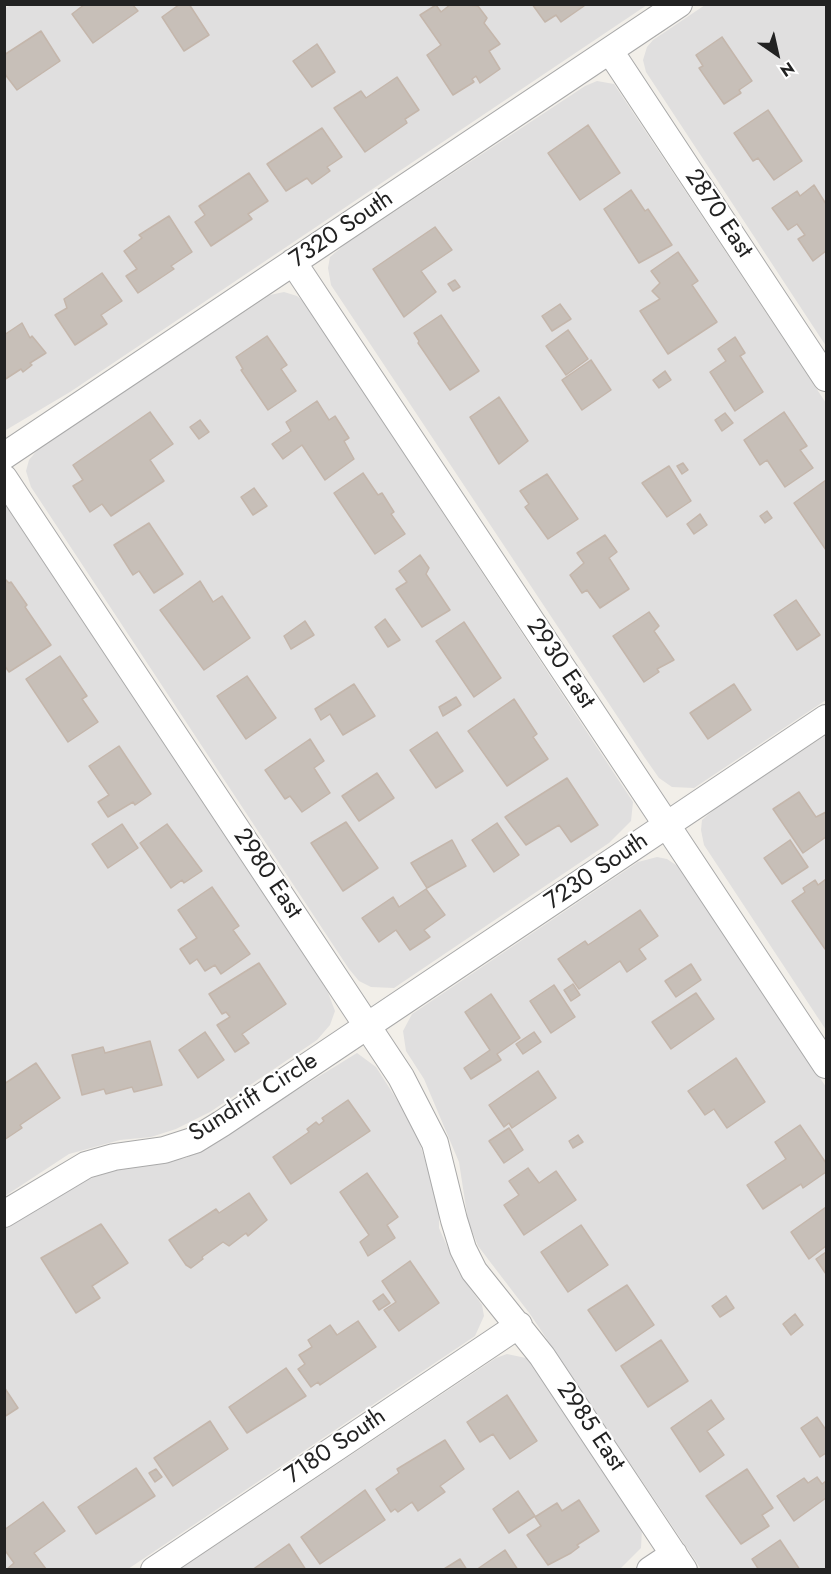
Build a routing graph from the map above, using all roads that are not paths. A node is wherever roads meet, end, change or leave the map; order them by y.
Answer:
1 (679, 4) edge
2 (610, 51) junction
3 (293, 262) junction
4 (826, 378) edge
5 (4, 456) edge
6 (4, 478) edge
7 (826, 718) edge
8 (667, 825) junction
9 (367, 1025) junction
10 (826, 1065) edge
11 (4, 1214) edge
12 (488, 1291) joint
13 (519, 1325) junction
14 (679, 1562) edge
15 (154, 1569) edge
16 (650, 1569) edge

1 - 2 street, 7320 South
2 - 3 street, 7320 South
2 - 4 street, 2870 East
3 - 5 street, 7320 South
3 - 8 street, 2930 East
6 - 9 street, 2980 East
7 - 8 street, 7230 South
8 - 9 street, 7230 South
8 - 10 street, 2930 East
9 - 11 street, Sundrift Circle
9 - 12 street, 2980 East
12 - 13 street, 2985 East
13 - 14 street, 2985 East
13 - 15 street, 7180 South
14 - 16 street

